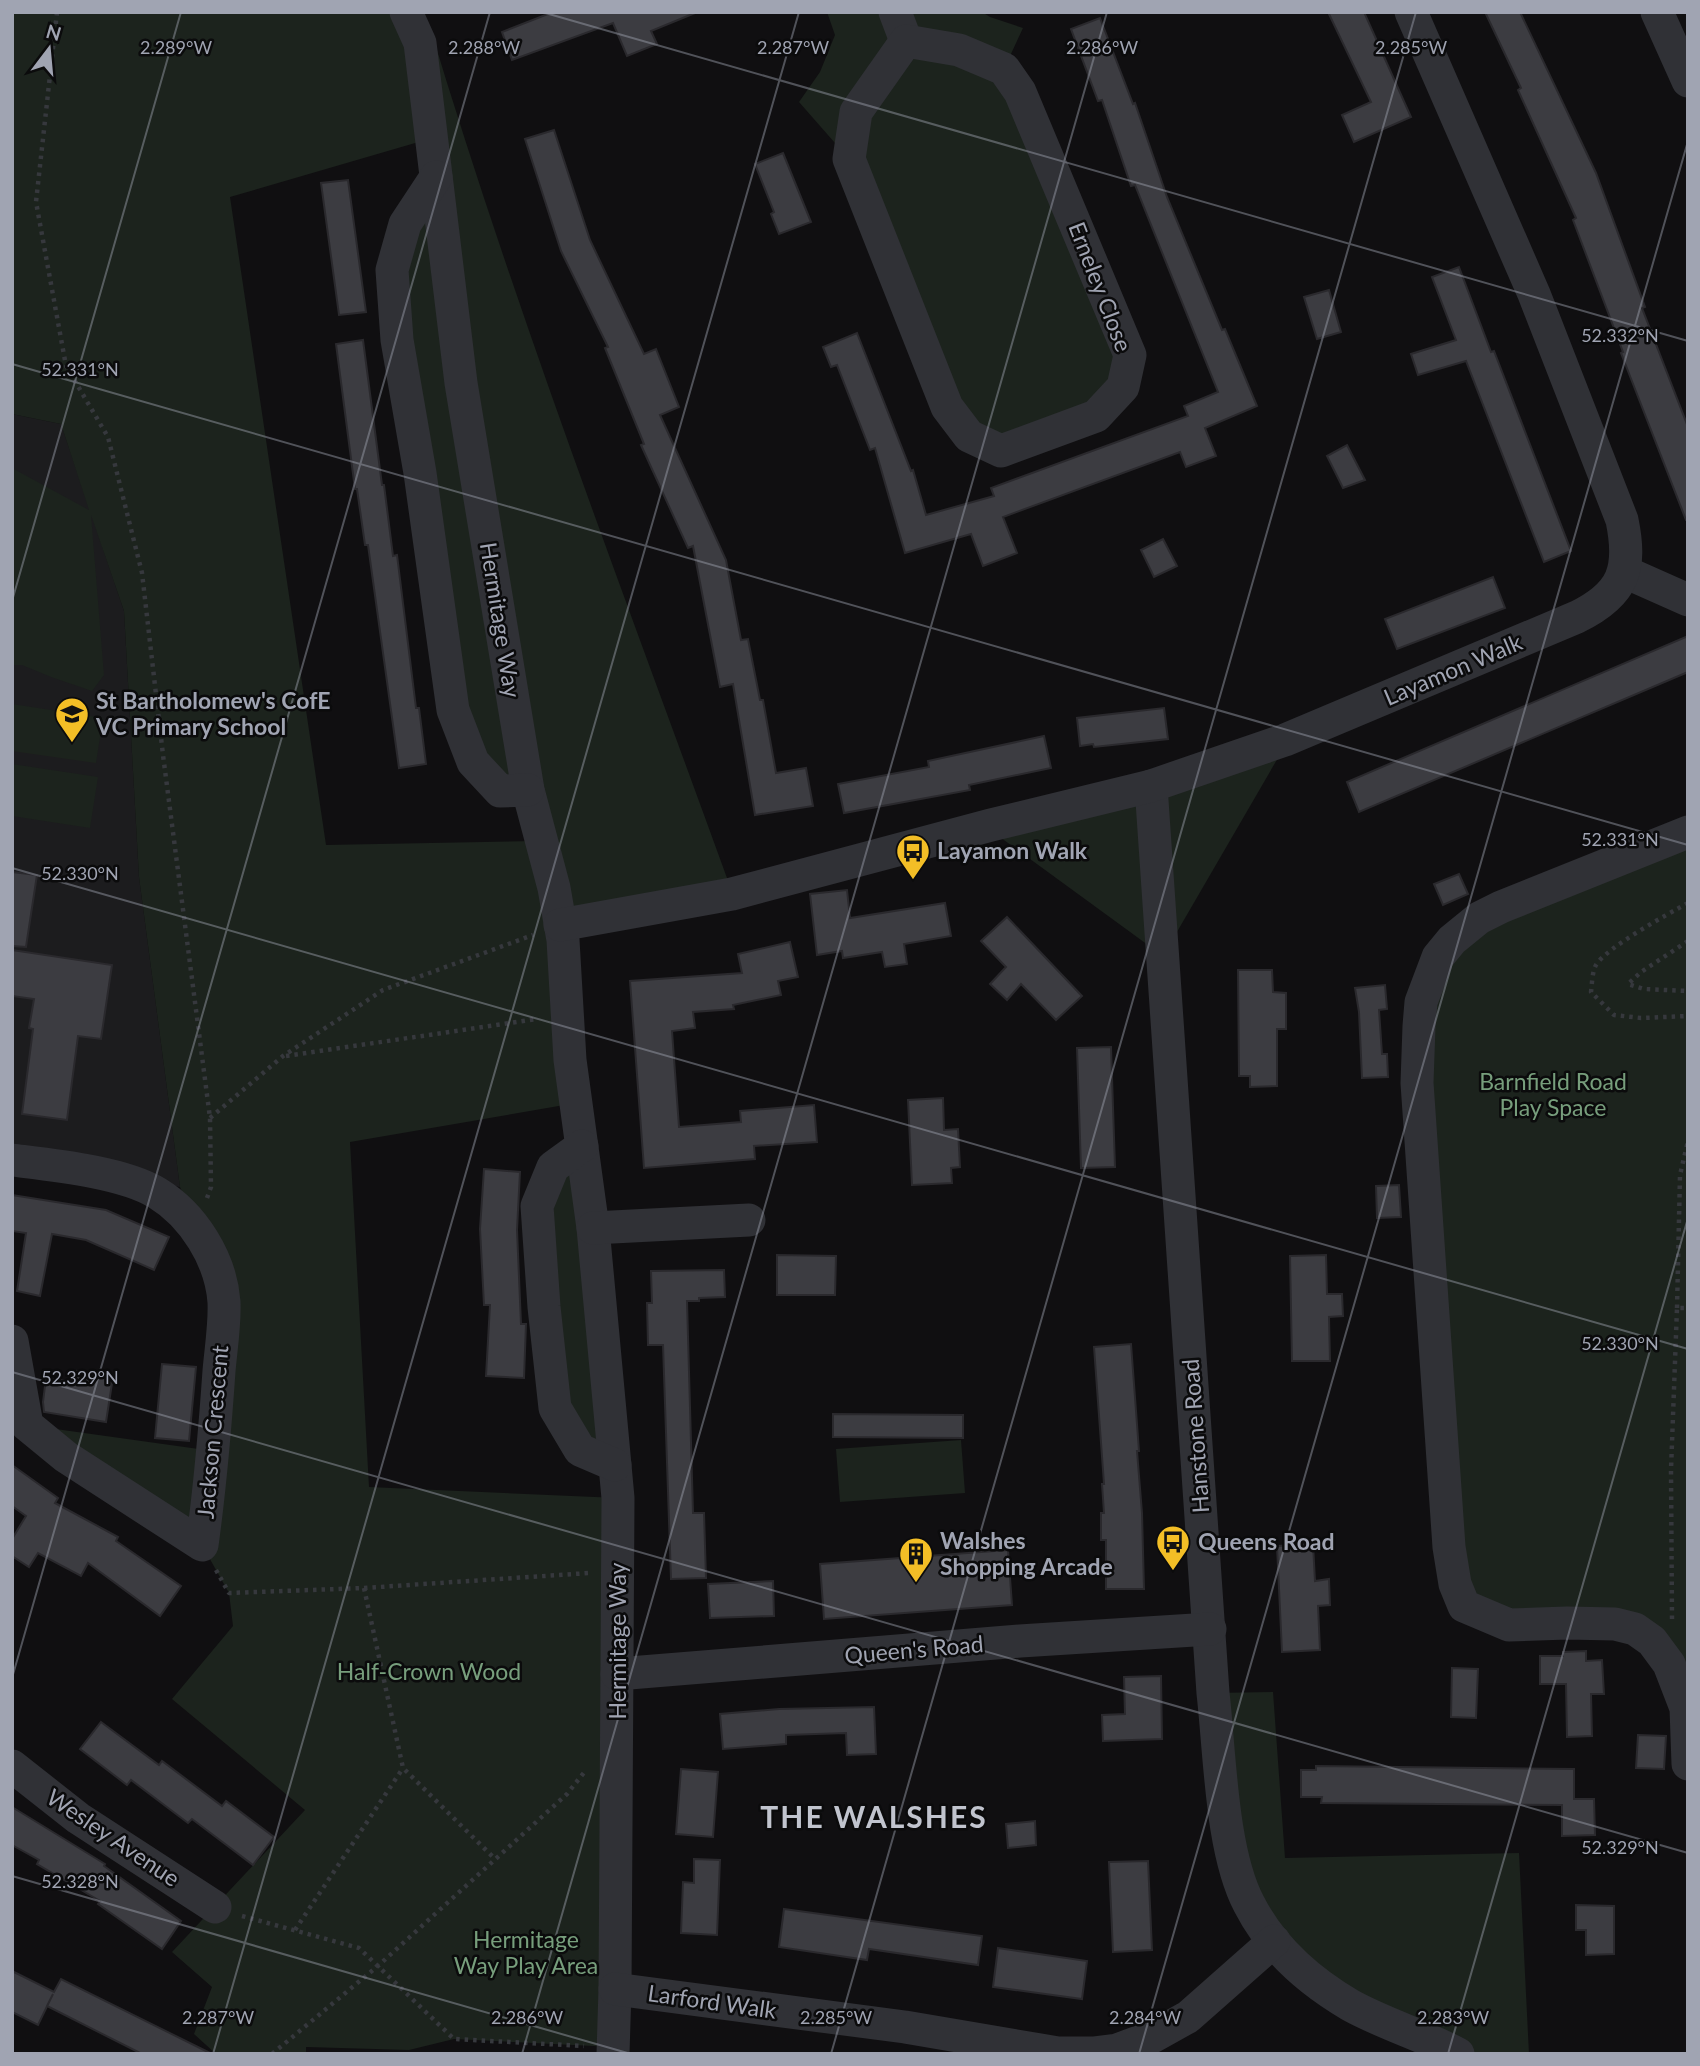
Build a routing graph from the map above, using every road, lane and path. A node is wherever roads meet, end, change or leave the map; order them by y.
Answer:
1 (57, 12) edge
2 (406, 12) edge
3 (1410, 12) edge
4 (1657, 12) edge
5 (900, 27) edge
6 (1688, 80) edge
7 (436, 177) junction
8 (1625, 572) junction
9 (1688, 600) edge
10 (1152, 786) junction
11 (528, 790) junction
12 (1688, 832) edge
13 (1688, 902) edge
14 (560, 925) junction
15 (1688, 941) edge
16 (1688, 991) edge
17 (566, 1014) junction
18 (1688, 1016) edge
19 (284, 1056) junction
20 (210, 1118) junction
21 (1688, 1141) edge
22 (582, 1146) junction
23 (12, 1160) edge
24 (749, 1220) dead end
25 (196, 1228) junction
26 (593, 1228) junction
27 (1677, 1308) junction
28 (1688, 1308) edge
29 (12, 1341) edge
30 (615, 1465) junction
31 (202, 1545) junction
32 (618, 1572) junction
33 (364, 1588) junction
34 (1210, 1629) junction
35 (1659, 1649) junction
36 (617, 1674) junction
37 (591, 1759) dead end
38 (1688, 1764) edge
39 (12, 1766) edge
40 (403, 1768) junction
41 (495, 1859) junction
42 (215, 1907) joint
43 (295, 1930) junction
44 (1274, 1941) junction
45 (379, 1965) junction
46 (615, 1989) junction
47 (904, 2041) edge
48 (613, 2051) edge
49 (272, 2054) edge
50 (1458, 2054) edge

1 - 20 path
2 - 7 street, Hermitage Way
3 - 8 street
4 - 6 street
5 - 5 street, Erneley Close
7 - 11 street, Hermitage Way
7 - 11 street
8 - 9 street
8 - 10 street, Layamon Walk
10 - 14 street, Layamon Walk
10 - 34 street, Hanstone Road
11 - 14 street, Hermitage Way
12 - 35 street
13 - 18 path
14 - 17 street, Hermitage Way
14 - 19 path
15 - 16 path
17 - 19 path
17 - 22 street, Hermitage Way
19 - 20 path
20 - 25 path
21 - 27 path
22 - 26 street, Hermitage Way
22 - 30 street
23 - 25 street, Jackson Crescent
24 - 26 street
25 - 31 street, Jackson Crescent
26 - 30 street, Hermitage Way
27 - 28 path
27 - 35 path
29 - 31 street, Jackson Crescent
30 - 32 street, Hermitage Way
31 - 33 path
32 - 33 path
32 - 36 street, Hermitage Way
33 - 40 path
34 - 36 street, Queen's Road
34 - 44 street, Hanstone Road
35 - 38 street
36 - 46 street, Hermitage Way
37 - 41 path
39 - 42 street, Wesley Avenue
40 - 41 path
40 - 43 path
41 - 45 path
42 - 43 path
43 - 45 path
44 - 47 street, Larford Walk
44 - 50 street, Hanstone Road
45 - 48 path
45 - 49 path
46 - 47 street, Larford Walk
46 - 48 street, Hermitage Way

